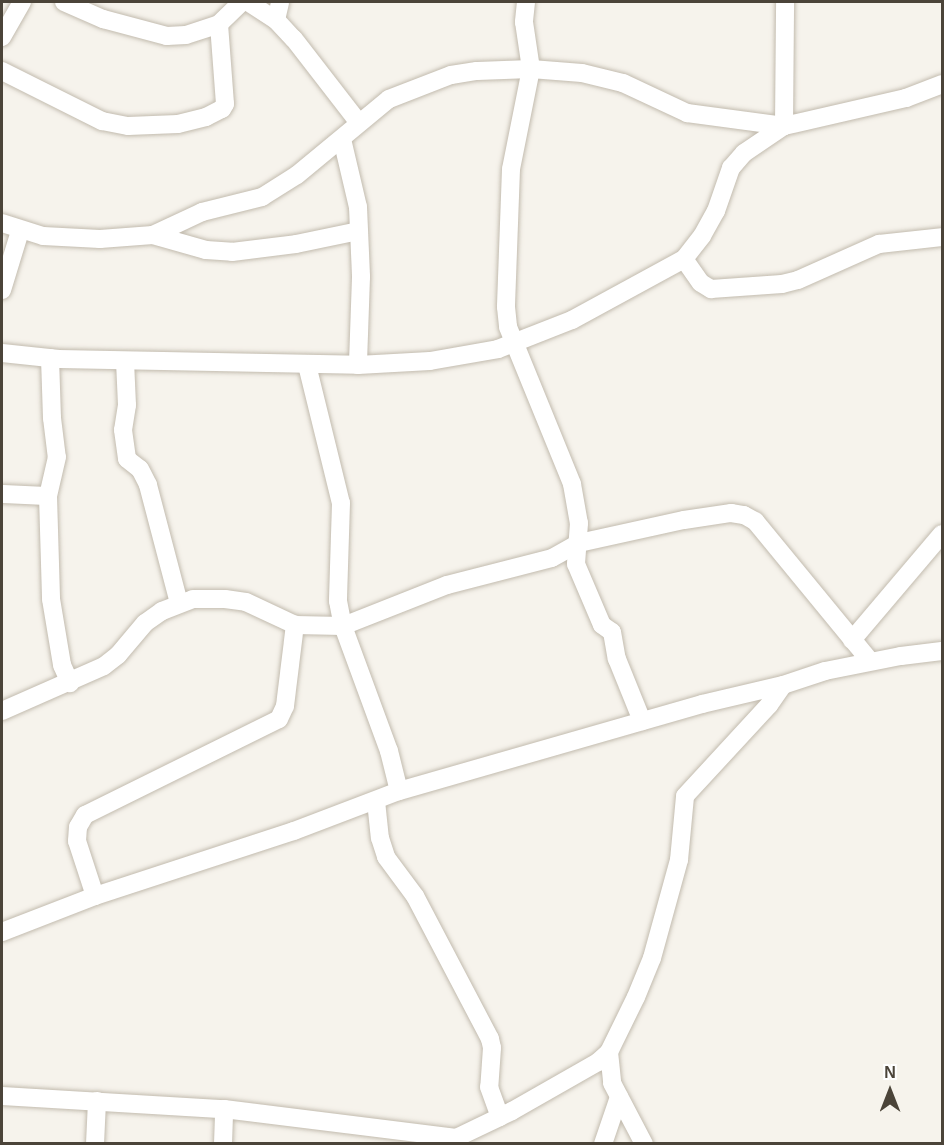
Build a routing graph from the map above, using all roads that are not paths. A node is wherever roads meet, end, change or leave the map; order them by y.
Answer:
1 (22, 2) edge
2 (64, 2) edge
3 (242, 2) edge
4 (248, 2) edge
5 (280, 2) edge
6 (526, 2) edge
7 (785, 2) edge
8 (276, 20) junction
9 (219, 24) junction
10 (2, 37) edge
11 (531, 69) junction
12 (2, 71) edge
13 (942, 84) edge
14 (359, 123) junction
15 (784, 126) junction
16 (342, 139) junction
17 (2, 223) edge
18 (20, 231) junction
19 (359, 231) junction
20 (153, 235) junction
21 (942, 237) edge
22 (684, 259) junction
23 (2, 290) edge
24 (512, 343) junction
25 (2, 353) edge
26 (50, 358) junction
27 (125, 361) junction
28 (307, 365) junction
29 (358, 365) junction
30 (2, 494) edge
31 (48, 496) junction
32 (942, 534) edge
33 (579, 543) junction
34 (179, 603) junction
35 (295, 626) junction
36 (343, 626) junction
37 (852, 640) junction
38 (942, 651) edge
39 (870, 662) junction
40 (70, 682) junction
41 (783, 686) junction
42 (2, 711) edge
43 (642, 722) junction
44 (399, 790) junction
45 (376, 801) junction
46 (95, 896) junction
47 (2, 932) edge
48 (609, 1052) junction
49 (2, 1096) edge
50 (619, 1097) junction
51 (97, 1101) junction
52 (224, 1110) junction
53 (500, 1118) junction
54 (95, 1143) edge
55 (223, 1143) edge
56 (603, 1143) edge
57 (645, 1143) edge

1 - 10 street
2 - 9 street
3 - 9 street
4 - 8 street
5 - 8 street
6 - 11 street
7 - 15 street
8 - 14 street
9 - 12 street
11 - 14 street
11 - 15 street
11 - 24 street
13 - 15 street
14 - 16 street
15 - 22 street
16 - 19 street
16 - 20 street
17 - 18 street
18 - 20 street
18 - 23 street
19 - 20 street
19 - 29 street
21 - 22 street
22 - 24 street
24 - 29 street
24 - 33 street
25 - 26 street
26 - 27 street
26 - 31 street
27 - 28 street
27 - 34 street
28 - 29 street
28 - 36 street
30 - 31 street
31 - 40 street
32 - 37 street
33 - 36 street
33 - 37 street
33 - 43 street
34 - 35 street
34 - 40 street
35 - 36 street
35 - 46 street
36 - 44 street
37 - 39 street
38 - 39 street
39 - 41 street
40 - 42 street
41 - 43 street
41 - 48 street
43 - 44 street
44 - 45 street
45 - 46 street
45 - 53 street
46 - 47 street
48 - 50 street
48 - 53 street
49 - 51 street
50 - 56 street
50 - 57 street
51 - 52 street
51 - 54 street
52 - 53 street
52 - 55 street

